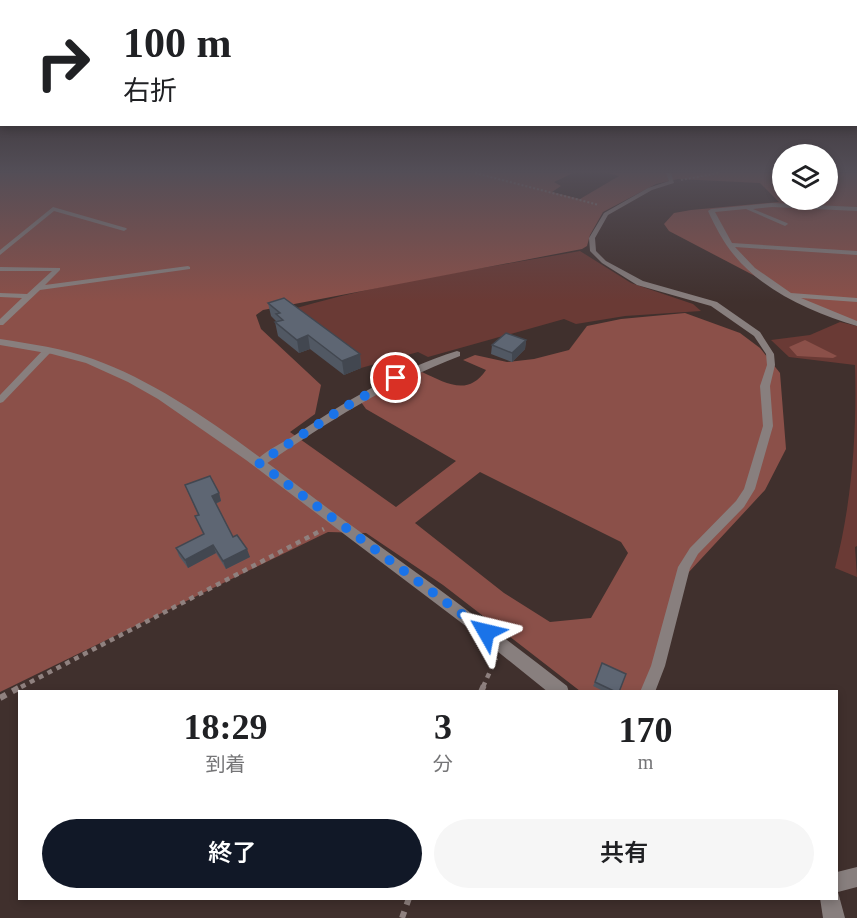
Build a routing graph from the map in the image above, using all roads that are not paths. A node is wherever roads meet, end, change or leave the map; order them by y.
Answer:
1 (45, 216) edge
2 (77, 216) edge
3 (605, 216) edge
4 (714, 216) edge
5 (764, 216) edge
6 (784, 224) dead end
7 (124, 229) dead end
8 (731, 245) junction
9 (0, 253) edge
10 (857, 253) edge
11 (0, 268) edge
12 (188, 268) dead end
13 (38, 288) junction
14 (787, 294) junction
15 (0, 295) edge
16 (30, 296) junction
17 (857, 300) edge
18 (0, 322) edge
19 (857, 324) edge
20 (0, 342) edge
21 (47, 351) junction
22 (457, 354) dead end
23 (0, 400) edge
24 (259, 463) junction
25 (559, 690) edge
26 (648, 690) edge
27 (857, 877) edge
28 (838, 882) edge
29 (830, 900) edge
30 (834, 918) edge

1 - 9 lane
2 - 7 lane
3 - 26 lane
4 - 8 lane
5 - 6 lane
8 - 10 lane
8 - 14 lane
11 - 13 lane
12 - 13 lane
13 - 16 lane
14 - 17 lane
14 - 19 lane
15 - 16 lane
16 - 18 lane
20 - 21 street
21 - 23 lane
21 - 24 street
22 - 24 lane
24 - 25 street
27 - 28 street
29 - 30 street

